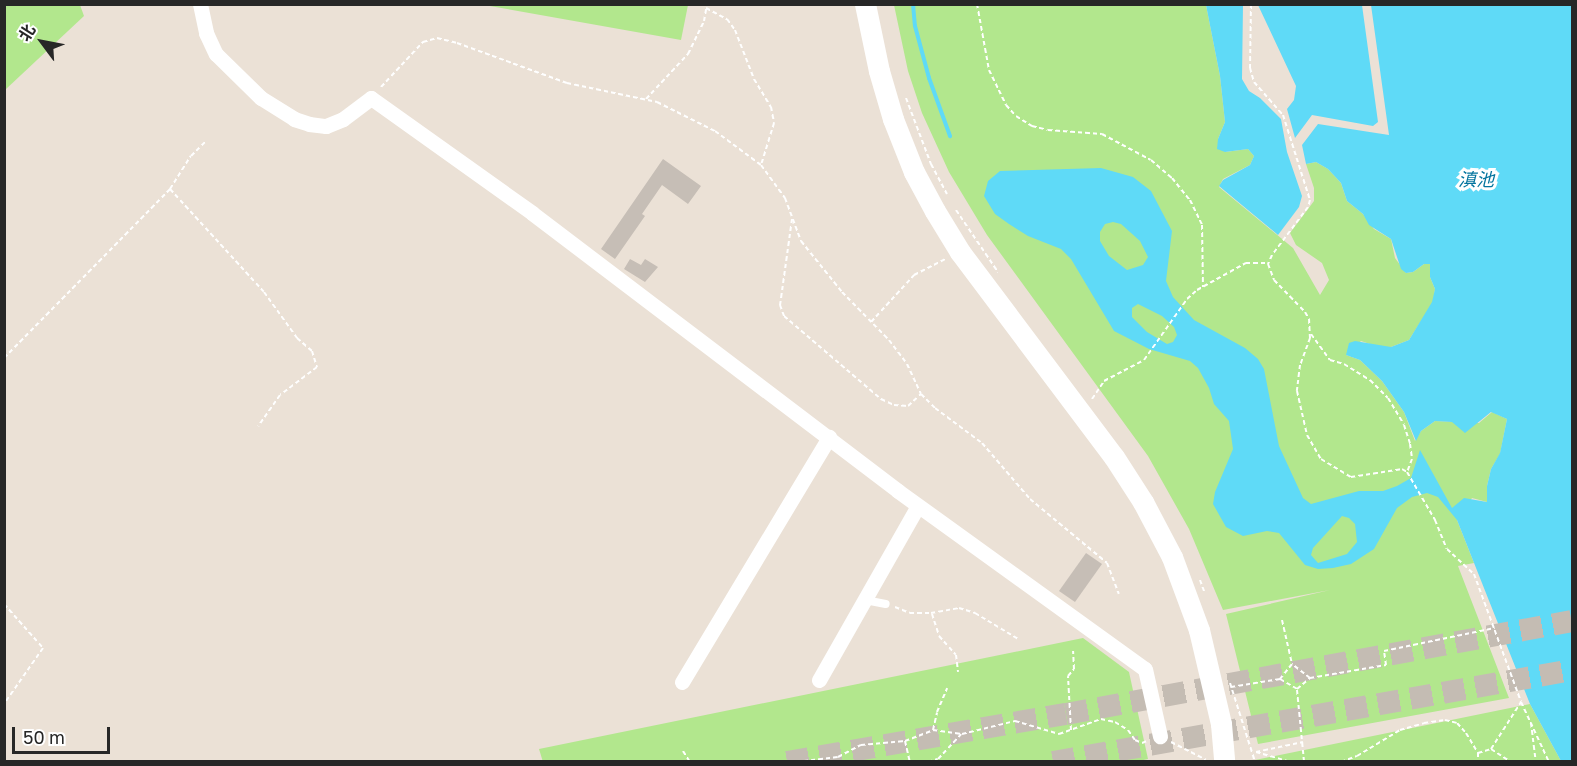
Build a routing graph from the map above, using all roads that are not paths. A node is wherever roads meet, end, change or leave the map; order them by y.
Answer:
1 (200, 4) edge
2 (865, 4) edge
3 (829, 437) junction
4 (918, 506) junction
5 (865, 600) junction
6 (886, 604) road end
7 (819, 680) dead end
8 (682, 682) dead end
9 (1160, 736) road end
10 (1224, 762) edge

1 - 3 street
2 - 10 street
3 - 4 street
3 - 8 street
4 - 5 street
4 - 9 street
5 - 6 lane
5 - 7 street

